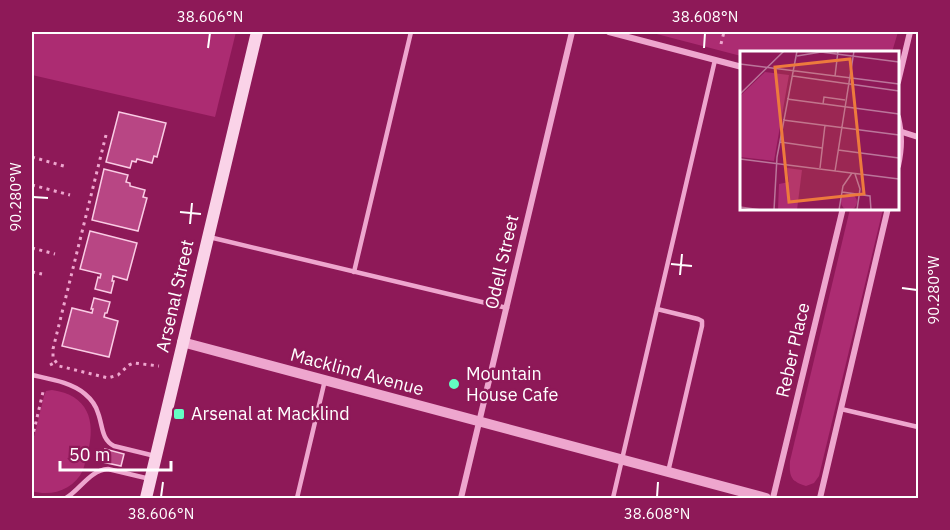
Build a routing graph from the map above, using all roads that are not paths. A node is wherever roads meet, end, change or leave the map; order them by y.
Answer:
1 (257, 32) edge
2 (411, 32) edge
3 (572, 32) edge
4 (609, 32) edge
5 (910, 32) edge
6 (716, 60) junction
7 (740, 67) edge
8 (899, 74) edge
9 (900, 131) edge
10 (918, 137) edge
11 (899, 158) edge
12 (843, 210) edge
13 (888, 210) edge
14 (207, 237) junction
15 (354, 272) junction
16 (507, 308) junction
17 (657, 309) junction
18 (182, 342) junction
19 (32, 376) edge
20 (325, 380) junction
21 (841, 409) junction
22 (479, 422) junction
23 (918, 427) edge
24 (155, 456) junction
25 (622, 460) junction
26 (668, 472) junction
27 (150, 479) junction
28 (66, 498) edge
29 (146, 498) edge
30 (297, 498) edge
31 (461, 498) edge
32 (613, 498) edge
33 (766, 498) edge
34 (773, 498) edge
35 (820, 498) edge

1 - 14 main road, Arsenal Street
2 - 15 lane
3 - 16 street, Odell Street
4 - 6 street
5 - 8 street
6 - 7 street
6 - 17 lane
9 - 10 street
9 - 11 street
12 - 34 street, Reber Place
13 - 21 street
14 - 15 lane
14 - 18 main road, Arsenal Street
15 - 16 lane
16 - 22 street, Odell Street
17 - 25 lane
17 - 26 lane
18 - 20 street, Macklind Avenue
18 - 24 main road, Arsenal Street
19 - 24 lane
20 - 22 street, Macklind Avenue
20 - 30 lane
21 - 23 lane
21 - 35 street
22 - 25 street, Macklind Avenue
22 - 31 street, Odell Street
24 - 27 main road, Arsenal Street
25 - 26 street, Macklind Avenue
25 - 32 lane
26 - 33 street, Macklind Avenue
27 - 28 lane
27 - 29 main road, Arsenal Street

